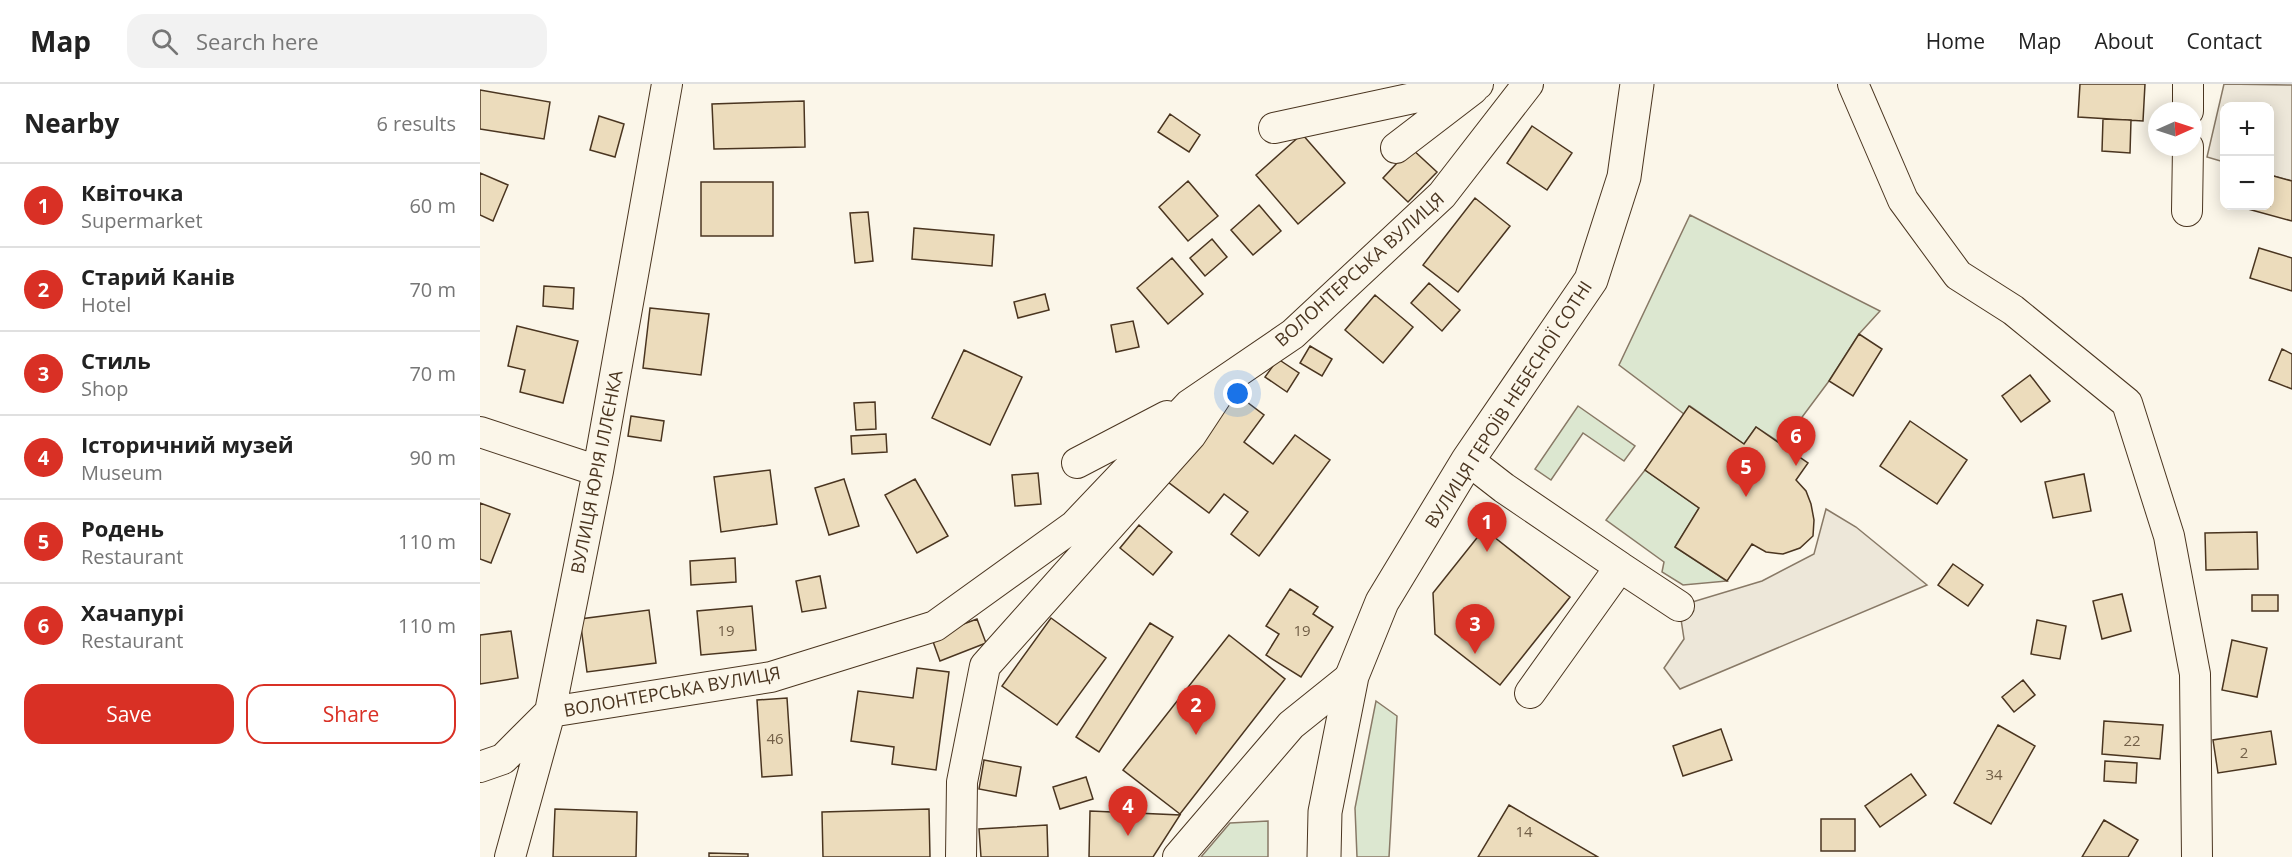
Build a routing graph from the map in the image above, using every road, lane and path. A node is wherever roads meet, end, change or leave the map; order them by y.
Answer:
1 (664, 84) edge
2 (1479, 84) edge
3 (1527, 84) edge
4 (1637, 84) edge
5 (1853, 84) edge
6 (2188, 84) edge
7 (2188, 102) edge
8 (1274, 128) dead end
9 (1396, 148) dead end
10 (2188, 156) edge
11 (2187, 211) dead end
12 (1228, 379) junction
13 (1189, 405) junction
14 (480, 432) edge
15 (1468, 460) junction
16 (1077, 463) dead end
17 (598, 471) junction
18 (1620, 567) junction
19 (1679, 606) dead end
20 (1352, 676) junction
21 (1530, 693) dead end
22 (550, 712) junction
23 (480, 767) edge
24 (510, 857) edge
25 (961, 857) edge
26 (1178, 857) edge
27 (1324, 857) edge
28 (2197, 857) edge

1 - 17 street, ВУЛИЦЯ ЮРІЯ ІЛЛЄНКА
2 - 8 street
2 - 9 street
3 - 12 street, ВОЛОНТЕРСЬКА ВУЛИЦЯ
4 - 15 main road, ВУЛИЦЯ ГЕРОЇВ НЕБЕСНОЇ СОТНІ
5 - 28 street
6 - 7 street
10 - 11 street
12 - 13 street, ВОЛОНТЕРСЬКА ВУЛИЦЯ
12 - 25 street
13 - 16 street
13 - 22 street, ВОЛОНТЕРСЬКА ВУЛИЦЯ
14 - 17 street
15 - 18 street
15 - 20 main road, ВУЛИЦЯ ГЕРОЇВ НЕБЕСНОЇ СОТНІ
17 - 22 street, ВУЛИЦЯ ЮРІЯ ІЛЛЄНКА
18 - 19 street
18 - 21 street
20 - 26 street, ВУЛИЦЯ ГЕРОЇВ НЕБЕСНОЇ СОТНІ
20 - 27 main road
22 - 23 street, ВОЛОНТЕРСЬКА ВУЛИЦЯ
22 - 24 street, ВУЛИЦЯ ЮРІЯ ІЛЛЄНКА

